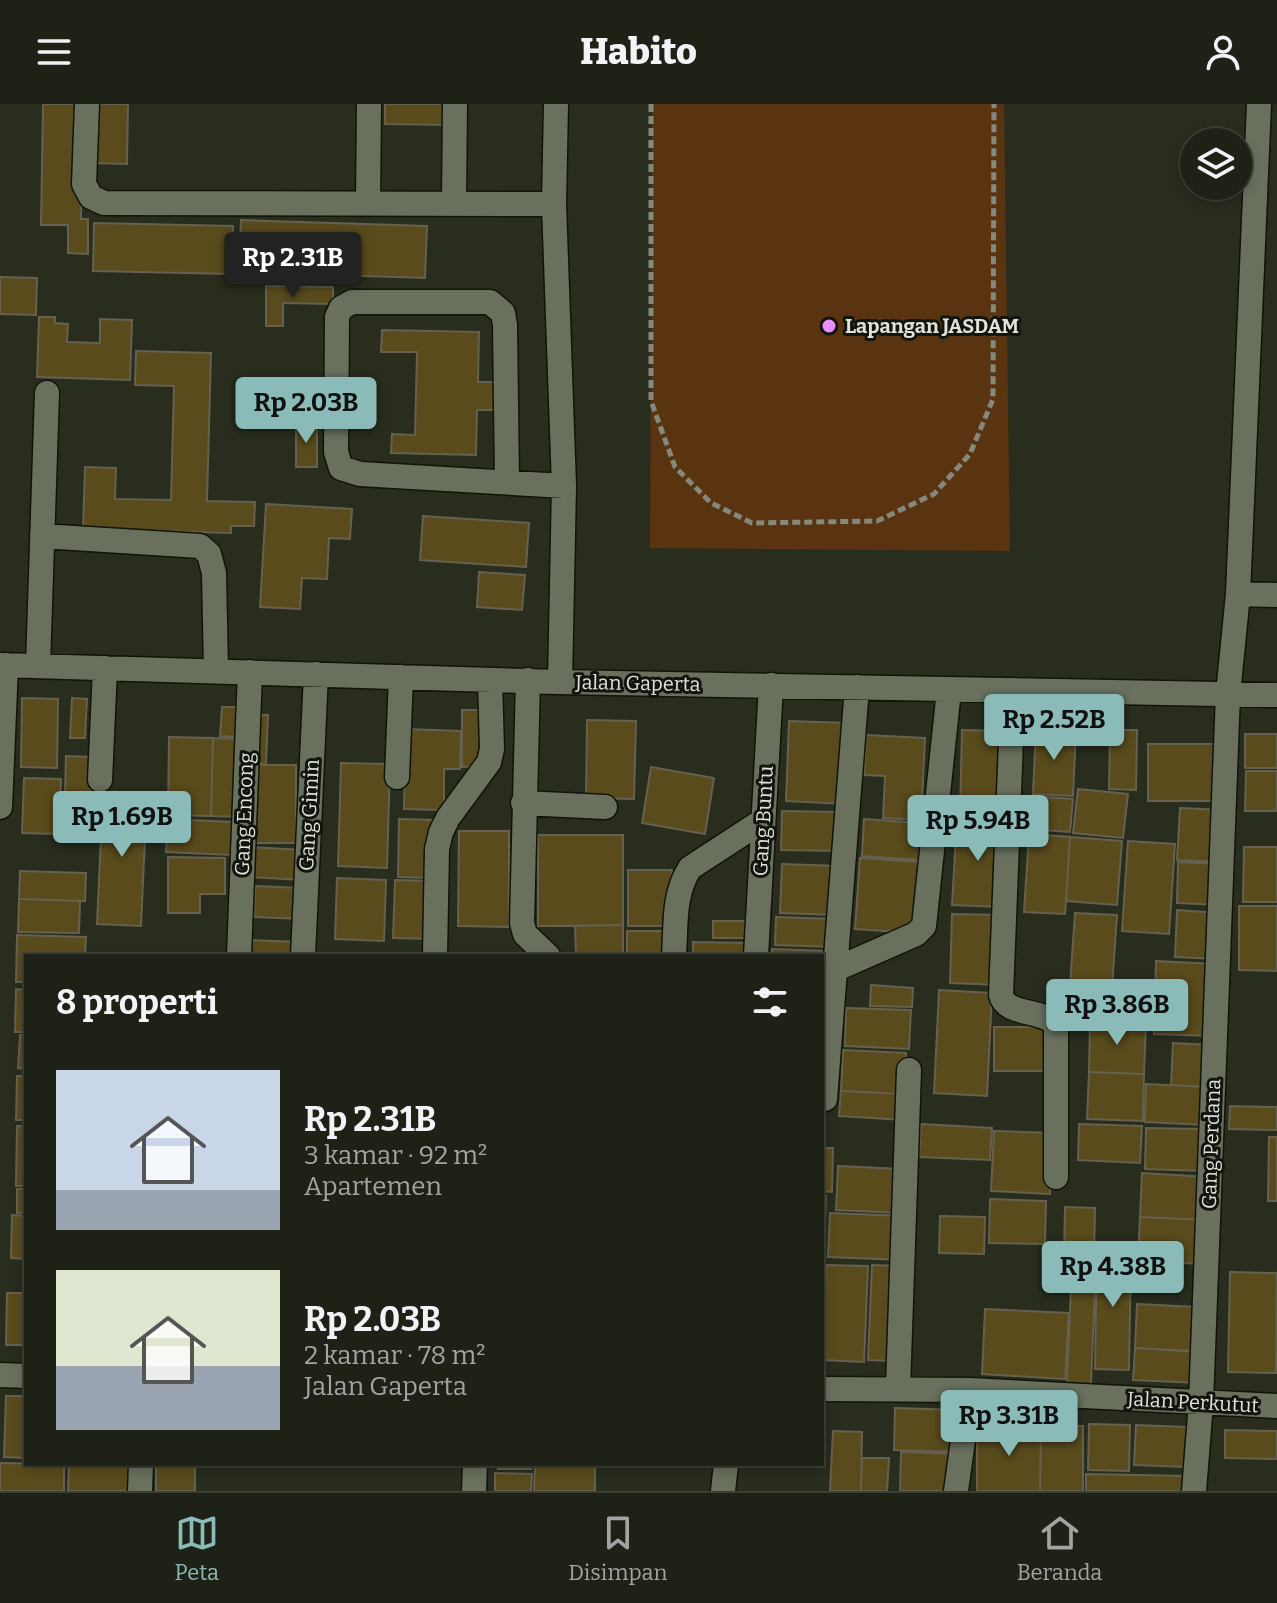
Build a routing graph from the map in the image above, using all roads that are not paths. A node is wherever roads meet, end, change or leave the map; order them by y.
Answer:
1 (87, 104) edge
2 (369, 104) edge
3 (455, 104) edge
4 (556, 104) edge
5 (1259, 104) edge
6 (368, 203) junction
7 (454, 203) junction
8 (554, 204) junction
9 (47, 393) dead end
10 (507, 482) junction
11 (564, 486) junction
12 (42, 536) junction
13 (1238, 594) junction
14 (1277, 595) edge
15 (3, 665) edge
16 (38, 666) junction
17 (105, 668) junction
18 (216, 671) junction
19 (250, 672) junction
20 (316, 674) junction
21 (401, 677) junction
22 (490, 680) junction
23 (528, 680) junction
24 (560, 682) junction
25 (771, 685) junction
26 (857, 687) junction
27 (949, 690) junction
28 (1013, 690) junction
29 (1228, 694) junction
30 (1277, 695) edge
31 (397, 777) dead end
32 (100, 780) dead end
33 (523, 803) junction
34 (0, 807) edge
35 (605, 807) dead end
36 (762, 821) junction
37 (239, 954) edge
38 (303, 954) edge
39 (435, 954) edge
40 (546, 954) edge
41 (674, 954) edge
42 (756, 954) edge
43 (834, 970) junction
44 (909, 1070) dead end
45 (825, 1099) dead end
46 (1056, 1177) dead end
47 (0, 1375) edge
48 (24, 1376) edge
49 (898, 1388) junction
50 (824, 1389) edge
51 (970, 1390) junction
52 (1201, 1403) junction
53 (1277, 1406) edge
54 (141, 1466) edge
55 (475, 1466) edge
56 (726, 1466) edge
57 (140, 1491) edge
58 (474, 1491) edge
59 (723, 1491) edge
60 (956, 1491) edge
61 (1194, 1491) edge

1 - 6 street
2 - 6 street
3 - 7 street
4 - 8 street
5 - 13 street, Gang Perdana
6 - 7 street
7 - 8 street
8 - 11 street
9 - 12 street
10 - 10 street
10 - 11 street
11 - 24 street
12 - 16 street
12 - 18 street
13 - 14 street
13 - 29 street, Gang Perdana
15 - 16 street, Jalan Gaperta
15 - 34 street
16 - 17 street, Jalan Gaperta
17 - 18 street, Jalan Gaperta
17 - 32 street
18 - 19 street, Jalan Gaperta
19 - 20 street, Jalan Gaperta
19 - 37 street, Gang Encong
20 - 21 street, Jalan Gaperta
20 - 38 street, Gang Gimin
21 - 22 street, Jalan Gaperta
21 - 31 street
22 - 23 street, Jalan Gaperta
22 - 39 street
23 - 24 street, Jalan Gaperta
23 - 33 street
24 - 25 street, Jalan Gaperta
25 - 26 street, Jalan Gaperta
25 - 36 street, Gang Buntu
26 - 27 street, Jalan Gaperta
26 - 43 street
27 - 28 street, Jalan Gaperta
27 - 43 street
28 - 29 street, Jalan Gaperta
28 - 46 street
29 - 30 street, Jalan Gaperta
29 - 52 street, Gang Perdana
33 - 35 street
33 - 40 street
36 - 41 street
36 - 42 street, Gang Buntu
43 - 45 street
44 - 49 street
47 - 48 street
49 - 50 street, Jalan Perkutut
49 - 51 street, Jalan Perkutut
51 - 52 street, Jalan Perkutut
51 - 60 street
52 - 53 street, Jalan Perkutut
52 - 61 street, Gang Perdana
54 - 57 street
55 - 58 street
56 - 59 street

